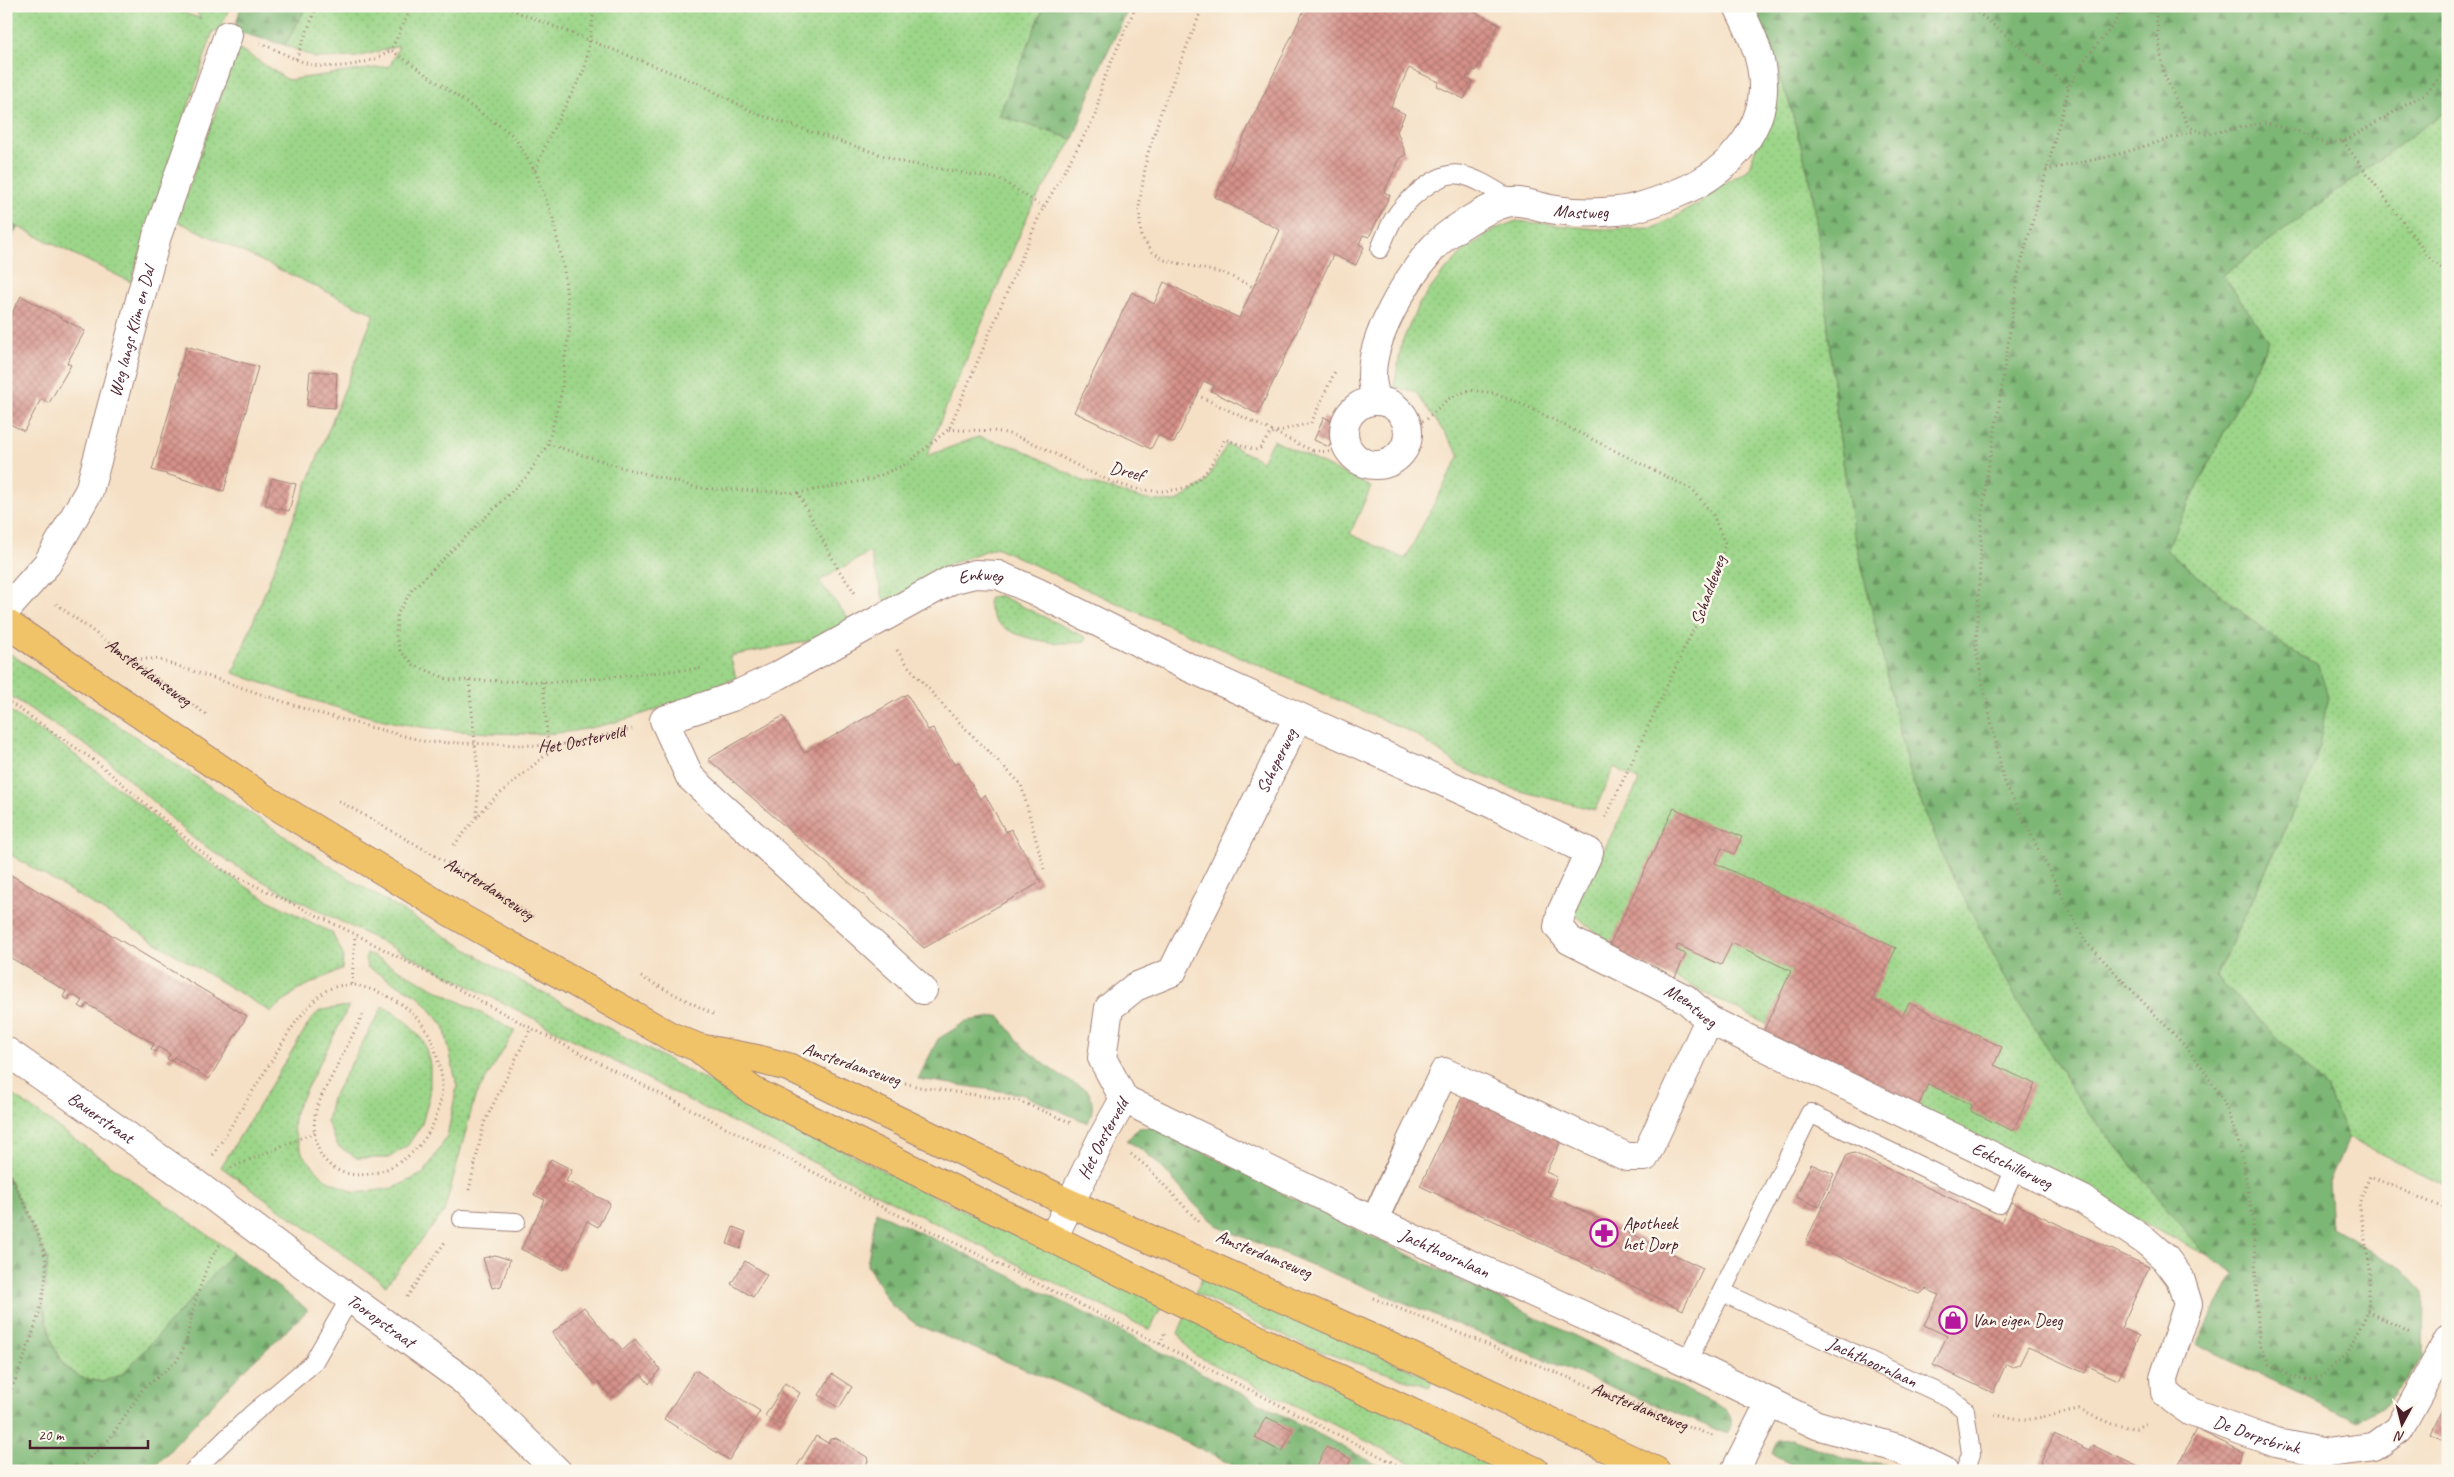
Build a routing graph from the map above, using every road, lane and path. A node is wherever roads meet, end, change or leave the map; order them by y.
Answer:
1 (317, 6) edge
2 (407, 6) edge
3 (412, 6) edge
4 (502, 6) edge
5 (595, 6) edge
6 (1203, 6) edge
7 (1738, 6) edge
8 (1970, 6) edge
9 (2123, 6) edge
10 (2155, 6) edge
11 (1137, 7) edge
12 (407, 16) junction
13 (228, 35) joint
14 (591, 43) junction
15 (391, 50) junction
16 (296, 59) junction
17 (2448, 68) edge
18 (2069, 87) junction
19 (2197, 130) junction
20 (2343, 140) junction
21 (2046, 170) junction
22 (535, 171) junction
23 (1513, 201) junction
24 (1043, 207) junction
25 (1380, 248) dead end
26 (2448, 273) edge
27 (1253, 287) dead end
28 (1338, 365) dead end
29 (1197, 395) dead end
30 (1376, 400) junction
31 (1408, 425) junction
32 (949, 428) junction
33 (548, 444) junction
34 (1346, 444) junction
35 (798, 493) junction
36 (30, 585) junction
37 (860, 600) dead end
38 (6, 610) edge
39 (6, 623) edge
40 (896, 647) dead end
41 (130, 659) junction
42 (707, 667) dead end
43 (469, 681) junction
44 (543, 682) junction
45 (6, 700) edge
46 (211, 718) dead end
47 (1298, 718) junction
48 (664, 720) junction
49 (474, 744) junction
50 (548, 746) junction
51 (556, 746) junction
52 (336, 798) dead end
53 (477, 817) junction
54 (454, 845) dead end
55 (1590, 852) junction
56 (1044, 869) dead end
57 (536, 918) dead end
58 (354, 934) junction
59 (638, 976) dead end
60 (352, 984) junction
61 (923, 990) dead end
62 (1109, 1008) joint
63 (364, 1012) dead end
64 (716, 1015) dead end
65 (1709, 1020) junction
66 (531, 1028) junction
67 (699, 1048) junction
68 (6, 1051) edge
69 (1828, 1078) joint
70 (901, 1082) dead end
71 (1124, 1099) junction
72 (315, 1132) junction
73 (1102, 1138) junction
74 (1410, 1143) joint
75 (240, 1164) dead end
76 (6, 1167) edge
77 (2016, 1167) junction
78 (196, 1184) junction
79 (1069, 1203) junction
80 (2448, 1210) edge
81 (238, 1216) junction
82 (462, 1219) junction
83 (1374, 1221) junction
84 (516, 1222) dead end
85 (1205, 1228) dead end
86 (1053, 1238) junction
87 (1722, 1292) junction
88 (1371, 1297) dead end
89 (350, 1298) junction
90 (2368, 1311) junction
91 (388, 1324) junction
92 (2446, 1345) edge
93 (1687, 1362) junction
94 (2165, 1392) junction
95 (1770, 1402) junction
96 (6, 1403) edge
97 (1965, 1410) junction
98 (1740, 1461) edge
99 (75, 1471) edge
100 (193, 1471) edge
101 (557, 1471) edge
102 (1409, 1471) edge
103 (1535, 1471) edge
104 (1656, 1471) edge
105 (1944, 1471) edge
106 (1965, 1471) edge

1 - 16 path
2 - 12 path
3 - 12 path
4 - 14 path
5 - 14 path
6 - 27 path
7 - 23 street, Mastweg
8 - 18 path
9 - 18 path
10 - 19 path
11 - 24 path
12 - 15 path
13 - 16 path
13 - 36 street, Weg langs Klim en Dal
14 - 22 path
14 - 24 path
15 - 16 path
15 - 22 path
17 - 20 path
18 - 21 path
19 - 20 path
19 - 21 path
20 - 26 path
21 - 90 path
22 - 33 path
23 - 25 lane
23 - 30 street
24 - 32 path
28 - 32 path, Dreef
29 - 34 path, bridge
30 - 31 street
30 - 34 street
31 - 34 street
31 - 55 path, Schaddeweg
32 - 35 path
33 - 35 path
33 - 43 path
35 - 37 path
36 - 38 street, Weg langs Klim en Dal
36 - 41 path, Amsterdamseweg
39 - 67 main road, Amsterdamseweg
40 - 56 path
41 - 46 path, Amsterdamseweg
41 - 49 path, Het Oosterveld
42 - 44 path
43 - 44 path
43 - 49 path
44 - 50 path
45 - 58 path
47 - 48 street, Enkweg
47 - 55 street, Scheperweg
47 - 62 street, Scheperweg
48 - 51 path, Het Oosterveld
48 - 61 street
49 - 50 path, Het Oosterveld
49 - 53 path
50 - 51 path, Het Oosterveld
51 - 53 path
52 - 57 path, Amsterdamseweg
53 - 54 path
55 - 65 street, Meentweg
58 - 60 path
58 - 66 path
59 - 64 path
60 - 72 path
60 - 78 path
62 - 71 street, Het Oosterveld
63 - 72 path
65 - 69 street, Meentweg
65 - 74 street
66 - 82 path
66 - 102 path
67 - 79 main road, Amsterdamseweg
67 - 86 main road, Amsterdamseweg
68 - 78 street, Bauerstraat
69 - 77 street, Eekschillerweg
70 - 73 path, Amsterdamseweg
71 - 73 street, Het Oosterveld
71 - 83 street, Jachthoornlaan
72 - 75 path
73 - 79 street, Het Oosterveld
73 - 85 path, Amsterdamseweg
74 - 83 street
76 - 96 path
77 - 87 lane
77 - 94 street, Eekschillerweg
78 - 81 street, Tooropstraat
79 - 86 street, Het Oosterveld
79 - 104 main road, Amsterdamseweg
80 - 90 path
81 - 89 street, Tooropstraat
81 - 99 path
82 - 84 lane
82 - 91 path
83 - 93 street, Jachthoornlaan
86 - 103 main road, Amsterdamseweg
87 - 93 lane
87 - 97 lane, Jachthoornlaan
88 - 98 path, Amsterdamseweg
89 - 91 street, Tooropstraat
89 - 100 lane
90 - 92 path
91 - 101 street, Tooropstraat
92 - 94 street, De Dorpsbrink
93 - 95 street, Jachthoornlaan
94 - 97 path
95 - 98 street
95 - 105 street, Jachthoornlaan
97 - 106 lane

